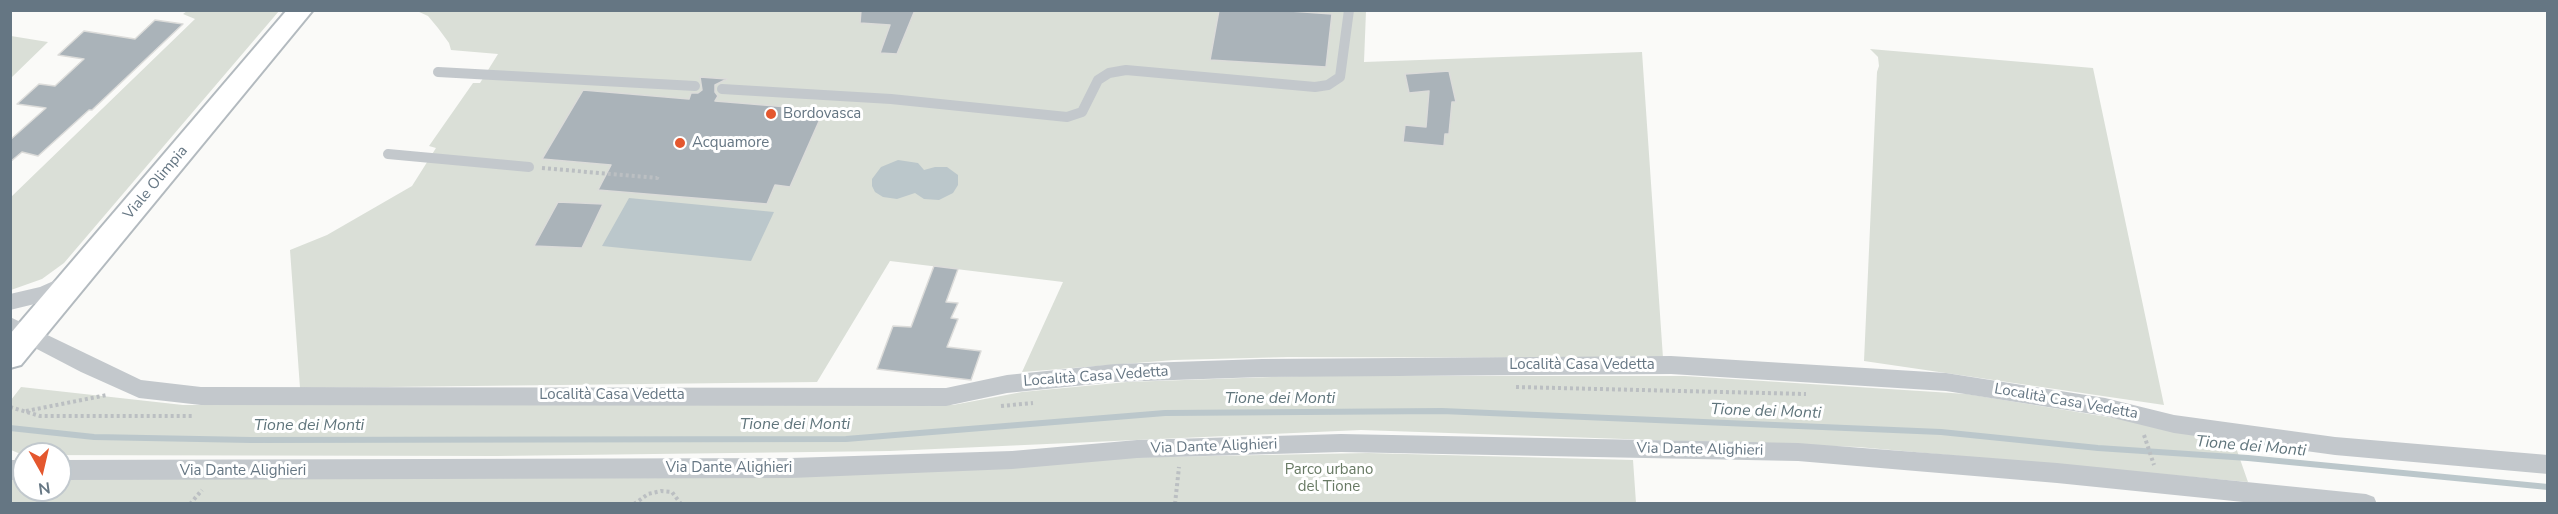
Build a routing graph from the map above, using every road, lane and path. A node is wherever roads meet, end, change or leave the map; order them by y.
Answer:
1 (301, 10) edge
2 (1349, 10) edge
3 (438, 72) dead end
4 (695, 86) dead end
5 (722, 89) dead end
6 (388, 154) dead end
7 (529, 167) joint
8 (658, 175) dead end
9 (77, 277) junction
10 (10, 302) edge
11 (17, 338) edge
12 (1505, 387) dead end
13 (139, 389) junction
14 (1815, 395) dead end
15 (1044, 401) dead end
16 (10, 407) edge
17 (993, 407) dead end
18 (26, 411) junction
19 (198, 416) dead end
20 (2143, 431) dead end
21 (1182, 448) junction
22 (2547, 465) edge
23 (2155, 466) dead end
24 (72, 470) edge
25 (634, 504) edge
26 (681, 504) edge
27 (1175, 504) edge
28 (2366, 504) edge

1 - 9 main road, Viale Olimpia
2 - 5 lane
3 - 4 lane
6 - 7 lane
7 - 8 path
9 - 10 street
9 - 11 main road, Viale Olimpia
11 - 13 street, Località Casa Vedetta
12 - 14 path
13 - 18 path
13 - 22 street, Località Casa Vedetta
15 - 17 path
16 - 18 path
18 - 19 path
20 - 23 path
21 - 24 street, Via Dante Alighieri
21 - 27 path
21 - 28 street, Via Dante Alighieri
25 - 26 path

